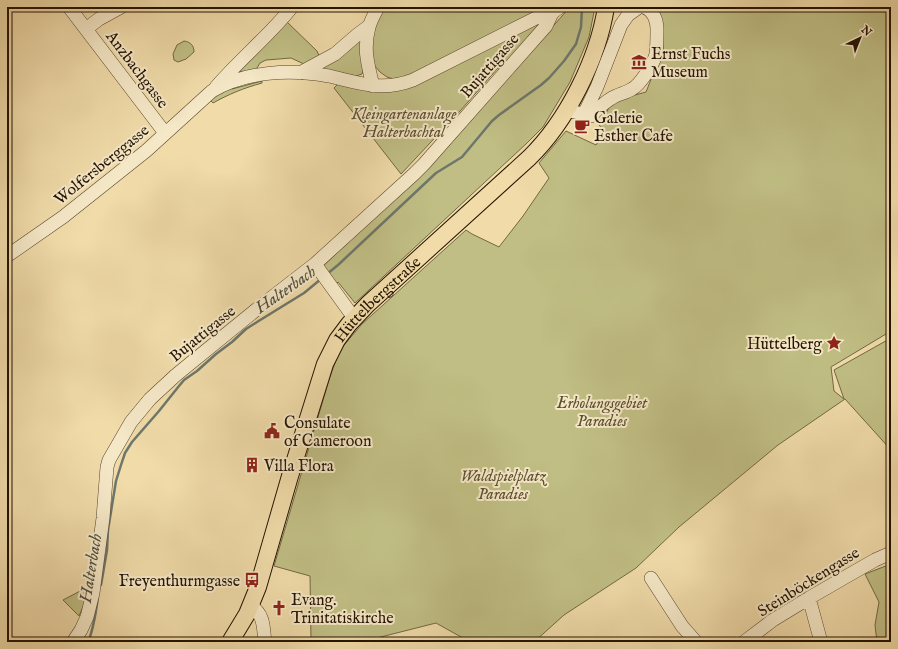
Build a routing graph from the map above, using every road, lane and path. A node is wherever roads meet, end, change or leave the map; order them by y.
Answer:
1 (69, 7) edge
2 (121, 7) edge
3 (378, 7) edge
4 (606, 7) edge
5 (639, 7) edge
6 (644, 7) edge
7 (556, 10) edge
8 (288, 12) edge
9 (369, 26) junction
10 (86, 29) junction
11 (300, 73) junction
12 (374, 86) junction
13 (212, 91) junction
14 (566, 110) junction
15 (584, 114) junction
16 (165, 133) junction
17 (7, 256) edge
18 (318, 268) junction
19 (354, 318) junction
20 (891, 553) edge
21 (651, 578) dead end
22 (809, 598) junction
23 (248, 613) junction
24 (264, 639) edge
25 (73, 642) edge
26 (230, 642) edge
27 (696, 642) edge
28 (744, 642) edge
29 (821, 642) edge

1 - 10 street, Anzbachgasse
2 - 10 street
3 - 9 street
4 - 14 main road, Hüttelbergstraße
5 - 15 street
6 - 15 street
7 - 12 street, Wolfersberggasse
7 - 18 street, Bujattigasse
8 - 13 street, Wolfersberggasse
9 - 11 street
9 - 12 street
10 - 16 street, Anzbachgasse
11 - 12 street, Wolfersberggasse
11 - 13 street, Wolfersberggasse
13 - 16 street, Wolfersberggasse
14 - 15 street
14 - 19 main road, Hüttelbergstraße
16 - 17 street, Wolfersberggasse
18 - 19 street
18 - 25 street, Bujattigasse
19 - 23 main road, Hüttelbergstraße
20 - 22 street, Steinböckengasse
21 - 27 street
22 - 28 street, Steinböckengasse
22 - 29 street
23 - 24 street
23 - 26 main road, Hüttelbergstraße

